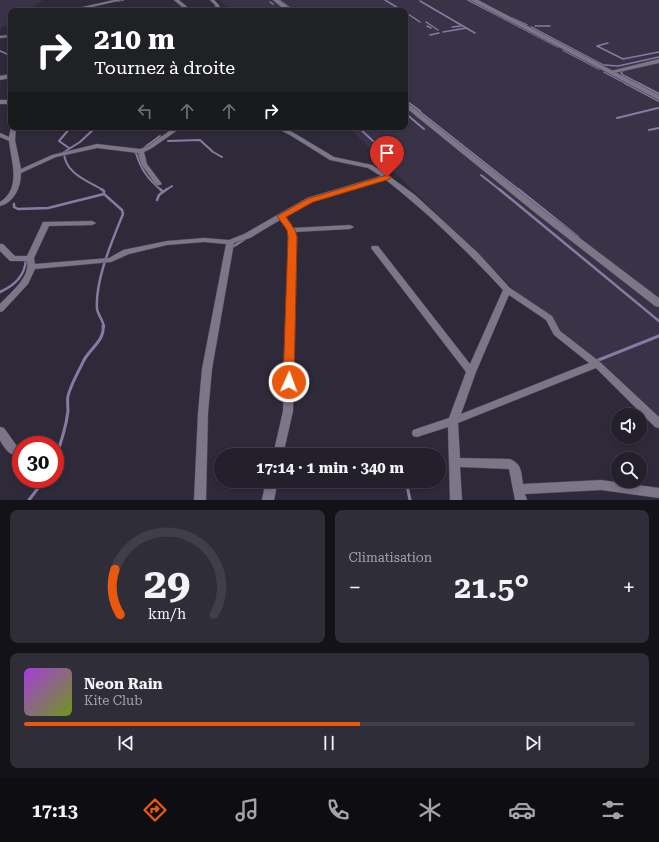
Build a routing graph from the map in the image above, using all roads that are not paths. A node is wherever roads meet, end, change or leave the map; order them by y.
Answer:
1 (120, 0) edge
2 (176, 0) edge
3 (212, 0) edge
4 (276, 0) edge
5 (473, 0) edge
6 (81, 8) edge
7 (186, 8) edge
8 (218, 8) edge
9 (286, 8) edge
10 (659, 61) edge
11 (610, 72) junction
12 (659, 98) edge
13 (408, 105) edge
14 (13, 130) edge
15 (171, 130) edge
16 (283, 130) edge
17 (0, 135) edge
18 (12, 140) junction
19 (140, 151) junction
20 (19, 172) junction
21 (387, 177) junction
22 (158, 184) dead end
23 (0, 204) edge
24 (281, 216) junction
25 (92, 223) dead end
26 (350, 227) dead end
27 (291, 230) junction
28 (230, 242) junction
29 (0, 246) edge
30 (375, 248) dead end
31 (31, 262) junction
32 (508, 290) junction
33 (10, 298) junction
34 (0, 299) edge
35 (659, 303) edge
36 (0, 309) edge
37 (597, 364) junction
38 (471, 372) junction
39 (453, 421) junction
40 (659, 424) edge
41 (0, 431) edge
42 (417, 432) dead end
43 (12, 448) edge
44 (280, 448) edge
45 (455, 462) junction
46 (271, 488) edge
47 (659, 492) edge
48 (520, 494) edge
49 (200, 500) edge
50 (268, 500) edge
51 (456, 500) edge

1 - 6 street
2 - 7 street
3 - 8 street
4 - 9 street
5 - 11 main road
10 - 11 street
11 - 12 main road
13 - 35 street
14 - 18 street
15 - 19 street
16 - 21 street
17 - 18 street
18 - 20 street
19 - 20 street
19 - 22 street
20 - 23 street
21 - 24 street
21 - 32 street
24 - 27 street
24 - 28 street
25 - 31 street
26 - 27 street
27 - 44 street
28 - 31 street
28 - 49 street
29 - 31 street
30 - 38 street
31 - 33 street
32 - 37 street
32 - 38 street
33 - 34 street
33 - 36 street
37 - 39 street
37 - 40 street
38 - 39 street
39 - 42 street
39 - 45 street
41 - 43 street
45 - 48 street
45 - 51 street
46 - 50 street
47 - 48 street

